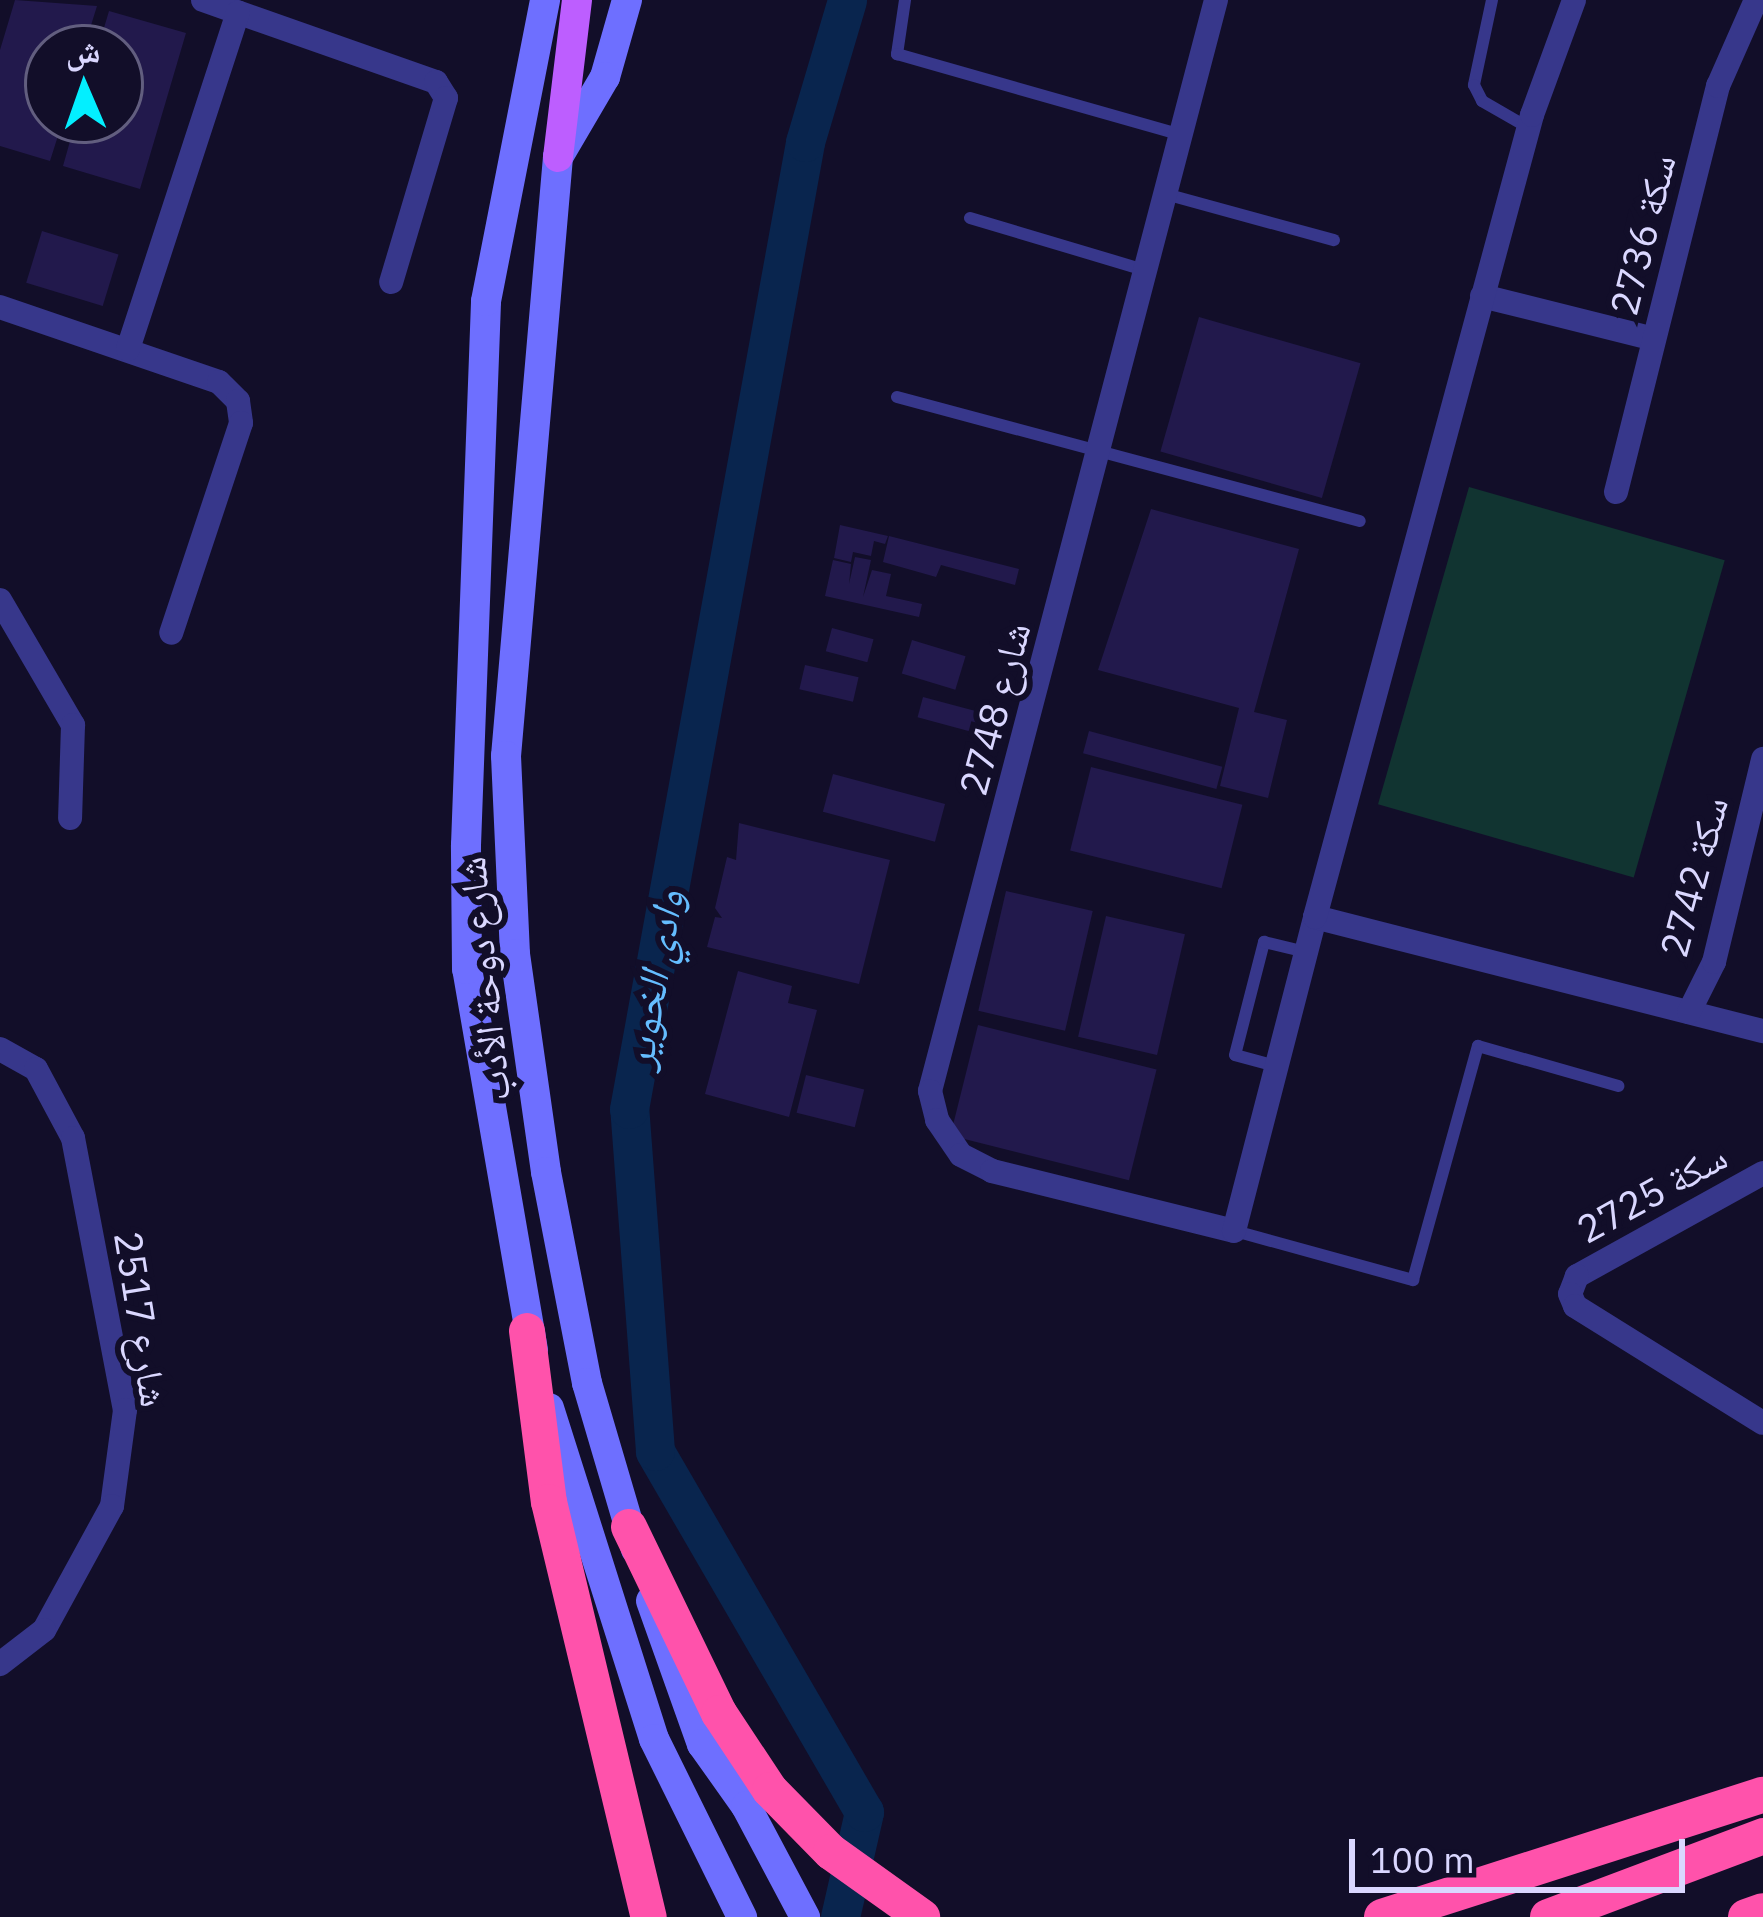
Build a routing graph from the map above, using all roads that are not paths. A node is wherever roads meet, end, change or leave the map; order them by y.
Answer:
1 (203, 0) edge
2 (544, 0) edge
3 (577, 0) edge
4 (627, 0) edge
5 (905, 0) edge
6 (1492, 0) edge
7 (1574, 0) edge
8 (1756, 0) edge
9 (1211, 2) edge
10 (238, 12) junction
11 (1529, 128) junction
12 (1184, 136) junction
13 (558, 157) junction
14 (1169, 195) junction
15 (970, 218) dead end
16 (1334, 240) dead end
17 (1149, 271) junction
18 (391, 282) dead end
19 (1482, 296) junction
20 (0, 307) edge
21 (1654, 339) junction
22 (128, 349) junction
23 (897, 397) dead end
24 (1100, 454) junction
25 (1616, 492) dead end
26 (1360, 521) dead end
27 (0, 600) edge
28 (171, 633) dead end
29 (1763, 759) edge
30 (70, 818) dead end
31 (1316, 917) junction
32 (1306, 952) junction
33 (1689, 1012) junction
34 (1763, 1031) edge
35 (0, 1049) edge
36 (1276, 1066) junction
37 (1618, 1086) dead end
38 (1763, 1173) edge
39 (1234, 1231) junction
40 (527, 1331) junction
41 (1763, 1424) edge
42 (629, 1527) junction
43 (0, 1664) edge
44 (1763, 1795) edge
45 (1763, 1836) edge
46 (1763, 1911) edge
47 (649, 1917) edge
48 (742, 1917) edge
49 (805, 1917) edge
50 (922, 1917) edge
51 (1382, 1917) edge
52 (1548, 1917) edge
53 (1746, 1917) edge

1 - 10 street
2 - 40 main road, شارع دوحة الأدب
3 - 13 main road
4 - 13 main road, شارع دوحة الأدب
5 - 12 lane
6 - 11 lane
7 - 11 street
8 - 21 street, سكة 2736
9 - 12 street, شارع 2748
10 - 18 street
10 - 22 street
11 - 19 street
12 - 14 street, شارع 2748
13 - 42 main road, شارع دوحة الأدب
14 - 16 lane
14 - 17 street, شارع 2748
15 - 17 lane
17 - 24 street, شارع 2748
19 - 21 street
19 - 31 street
20 - 22 street
21 - 25 street, سكة 2736
22 - 28 street
23 - 24 lane
24 - 26 lane
24 - 39 street, شارع 2748
27 - 30 street
29 - 33 street, سكة 2742
31 - 32 street
31 - 33 street
32 - 36 street
32 - 36 lane
33 - 34 street
35 - 43 street, 2517 شارع
36 - 39 street
37 - 39 lane
38 - 41 street, سكة 2725
40 - 47 highway
40 - 48 main road, شارع دوحة الأدب
42 - 49 main road, شارع دوحة الأدب
42 - 50 highway
44 - 51 highway
45 - 52 highway
46 - 53 highway

